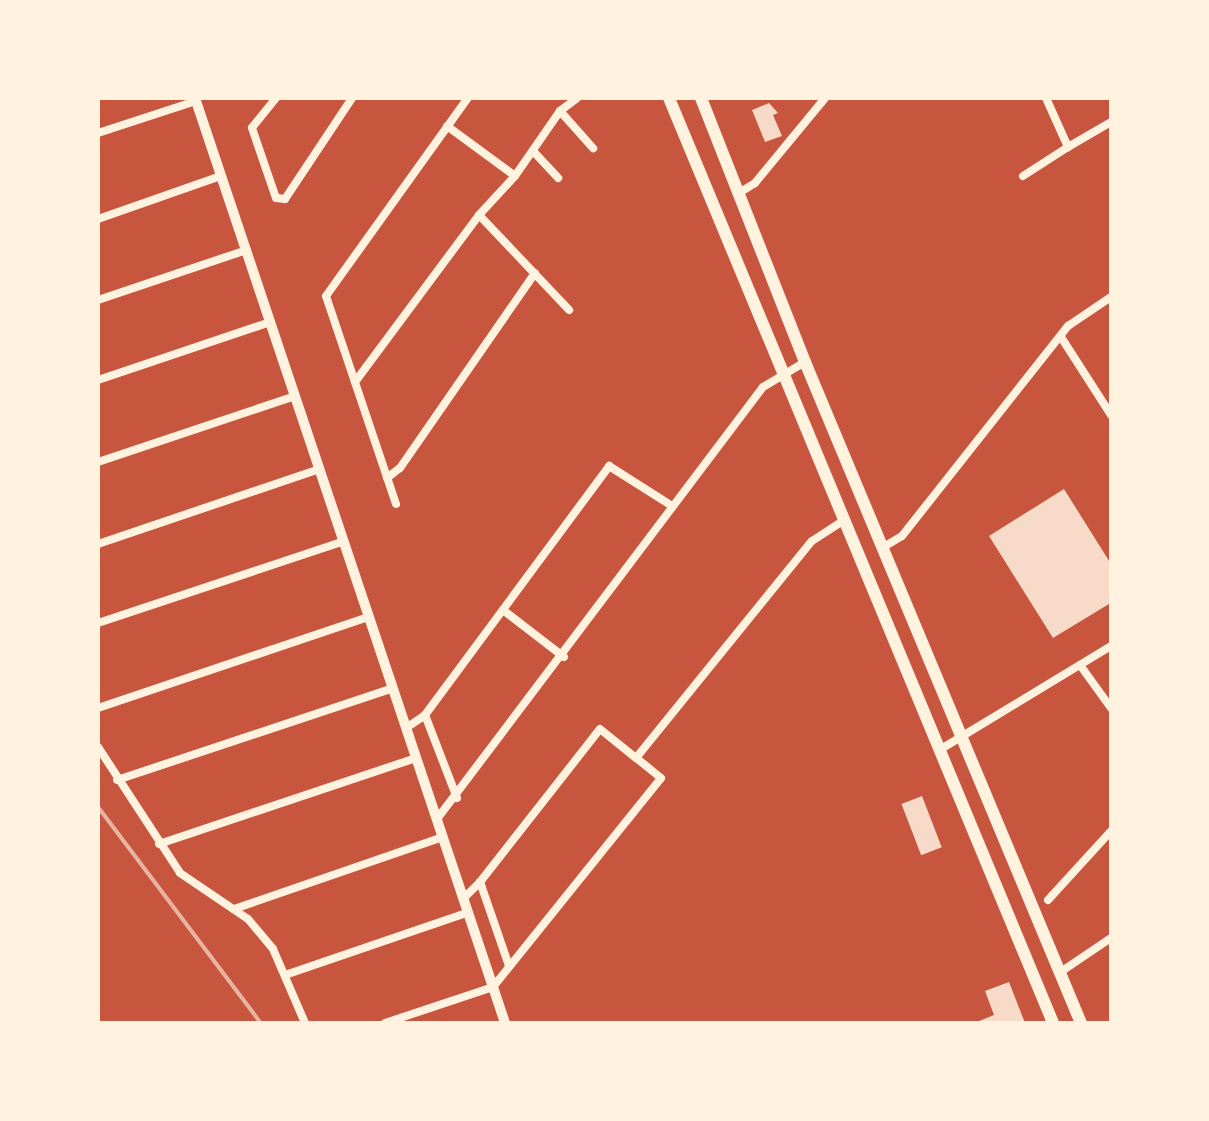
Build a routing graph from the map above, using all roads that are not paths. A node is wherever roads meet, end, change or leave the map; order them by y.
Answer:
1 (276, 98) edge
2 (352, 98) edge
3 (468, 98) edge
4 (577, 98) edge
5 (669, 98) edge
6 (701, 98) edge
7 (825, 98) edge
8 (1046, 98) edge
9 (196, 99) edge
10 (560, 111) junction
11 (1111, 122) edge
12 (447, 126) junction
13 (98, 133) edge
14 (1068, 147) junction
15 (593, 148) dead end
16 (533, 151) junction
17 (221, 176) junction
18 (515, 176) junction
19 (1023, 176) dead end
20 (558, 178) dead end
21 (737, 194) junction
22 (479, 215) junction
23 (98, 219) edge
24 (247, 250) junction
25 (535, 273) junction
26 (1111, 297) edge
27 (98, 300) edge
28 (569, 310) dead end
29 (270, 322) junction
30 (1061, 337) junction
31 (805, 362) junction
32 (782, 374) junction
33 (98, 380) edge
34 (355, 382) junction
35 (295, 396) junction
36 (1111, 415) edge
37 (98, 462) edge
38 (320, 469) junction
39 (387, 478) junction
40 (396, 504) dead end
41 (672, 506) junction
42 (843, 521) junction
43 (344, 541) junction
44 (98, 544) edge
45 (882, 548) junction
46 (503, 610) junction
47 (369, 617) junction
48 (98, 623) edge
49 (1111, 646) edge
50 (564, 657) junction
51 (1080, 665) junction
52 (393, 688) junction
53 (98, 708) edge
54 (1111, 708) edge
55 (425, 715) junction
56 (406, 728) junction
57 (962, 740) junction
58 (98, 747) edge
59 (941, 749) junction
60 (416, 758) junction
61 (636, 758) junction
62 (117, 780) junction
63 (457, 798) junction
64 (437, 819) junction
65 (1111, 831) edge
66 (443, 837) junction
67 (159, 844) junction
68 (480, 882) junction
69 (464, 898) junction
70 (1048, 900) dead end
71 (234, 909) junction
72 (469, 912) junction
73 (1111, 938) edge
74 (509, 966) junction
75 (1062, 971) junction
76 (285, 975) junction
77 (493, 987) junction
78 (305, 1023) edge
79 (385, 1023) edge
80 (505, 1023) edge
81 (1053, 1023) edge
82 (1081, 1023) edge

1 - 2 street
3 - 12 street
4 - 10 street
5 - 32 highway
6 - 21 highway
7 - 21 street
8 - 14 street
9 - 13 street
9 - 17 street
10 - 15 street
10 - 16 street
11 - 14 street
12 - 18 street
12 - 34 street
14 - 19 street
16 - 18 street
16 - 20 street
17 - 23 street
17 - 24 street
18 - 22 street
21 - 31 highway
22 - 25 street
22 - 34 street
24 - 27 street
24 - 29 street
25 - 28 street
25 - 39 street
26 - 30 street
29 - 33 street
29 - 35 street
30 - 36 street
30 - 45 street
31 - 32 street
31 - 45 highway
32 - 41 street
32 - 42 highway
34 - 39 street
35 - 37 street
35 - 38 street
38 - 43 street
38 - 44 street
39 - 40 street
41 - 46 street
41 - 50 street
42 - 59 highway
42 - 61 street
43 - 47 street
43 - 48 street
45 - 57 highway
46 - 50 street
46 - 55 street
47 - 52 street
47 - 53 street
49 - 51 street
50 - 63 street
51 - 54 street
51 - 57 street
52 - 56 street
52 - 62 street
55 - 56 street
55 - 63 street
56 - 60 street
57 - 59 street
57 - 75 highway
58 - 62 street
59 - 81 highway
60 - 64 street
60 - 67 street
61 - 68 street
61 - 74 street
62 - 67 street
63 - 64 street
64 - 66 street
65 - 70 street
66 - 69 street
66 - 71 street
67 - 71 street
68 - 69 street
68 - 74 street
69 - 72 street
71 - 76 street
72 - 76 street
72 - 77 street
73 - 75 street
74 - 77 street
75 - 82 highway
76 - 78 street
77 - 79 street
77 - 80 street

